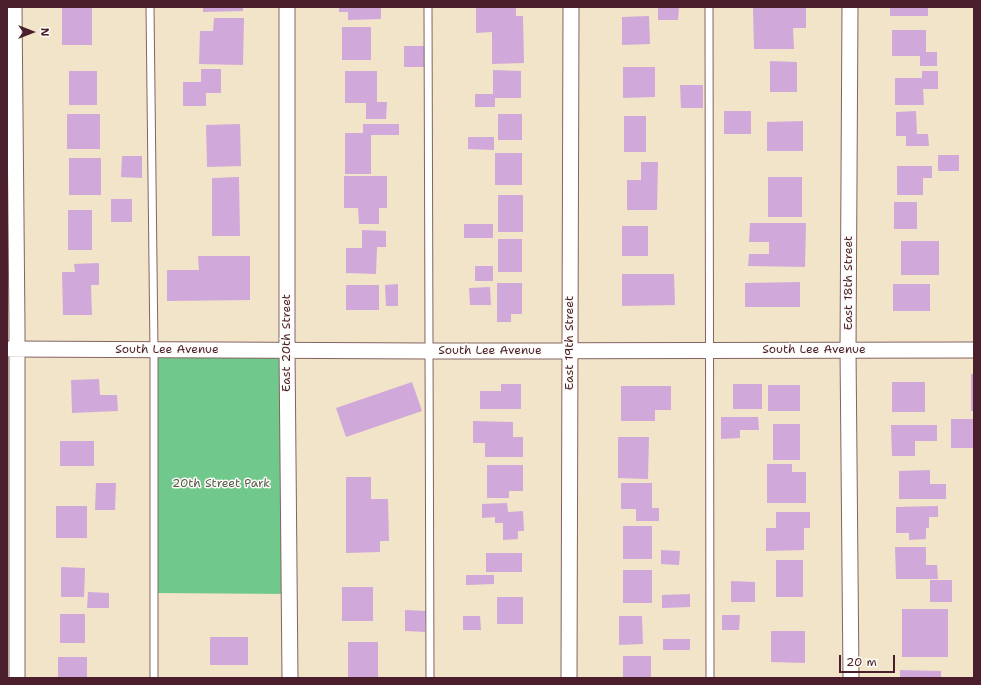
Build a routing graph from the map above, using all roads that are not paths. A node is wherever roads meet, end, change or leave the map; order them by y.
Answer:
1 (14, 7) edge
2 (150, 7) edge
3 (287, 7) edge
4 (428, 7) edge
5 (571, 7) edge
6 (708, 7) edge
7 (850, 7) edge
8 (12, 349) edge
9 (287, 350) junction
10 (708, 350) junction
11 (848, 350) junction
12 (974, 350) edge
13 (154, 351) junction
14 (428, 351) junction
15 (570, 351) junction
16 (16, 678) edge
17 (154, 678) edge
18 (290, 678) edge
19 (430, 678) edge
20 (568, 678) edge
21 (710, 678) edge
22 (851, 678) edge

1 - 8 street
2 - 13 lane
3 - 9 street, East 20th Street
4 - 14 lane
5 - 15 street, East 19th Street
6 - 10 lane
7 - 11 street, East 18th Street
8 - 13 street, South Lee Avenue
8 - 16 street
9 - 13 street, South Lee Avenue
9 - 14 street, South Lee Avenue
9 - 18 street, East 20th Street
10 - 11 street, South Lee Avenue
10 - 15 street, South Lee Avenue
10 - 21 lane
11 - 12 street, South Lee Avenue
11 - 22 street, East 18th Street
13 - 17 lane
14 - 15 street, South Lee Avenue
14 - 19 lane
15 - 20 street, East 19th Street

